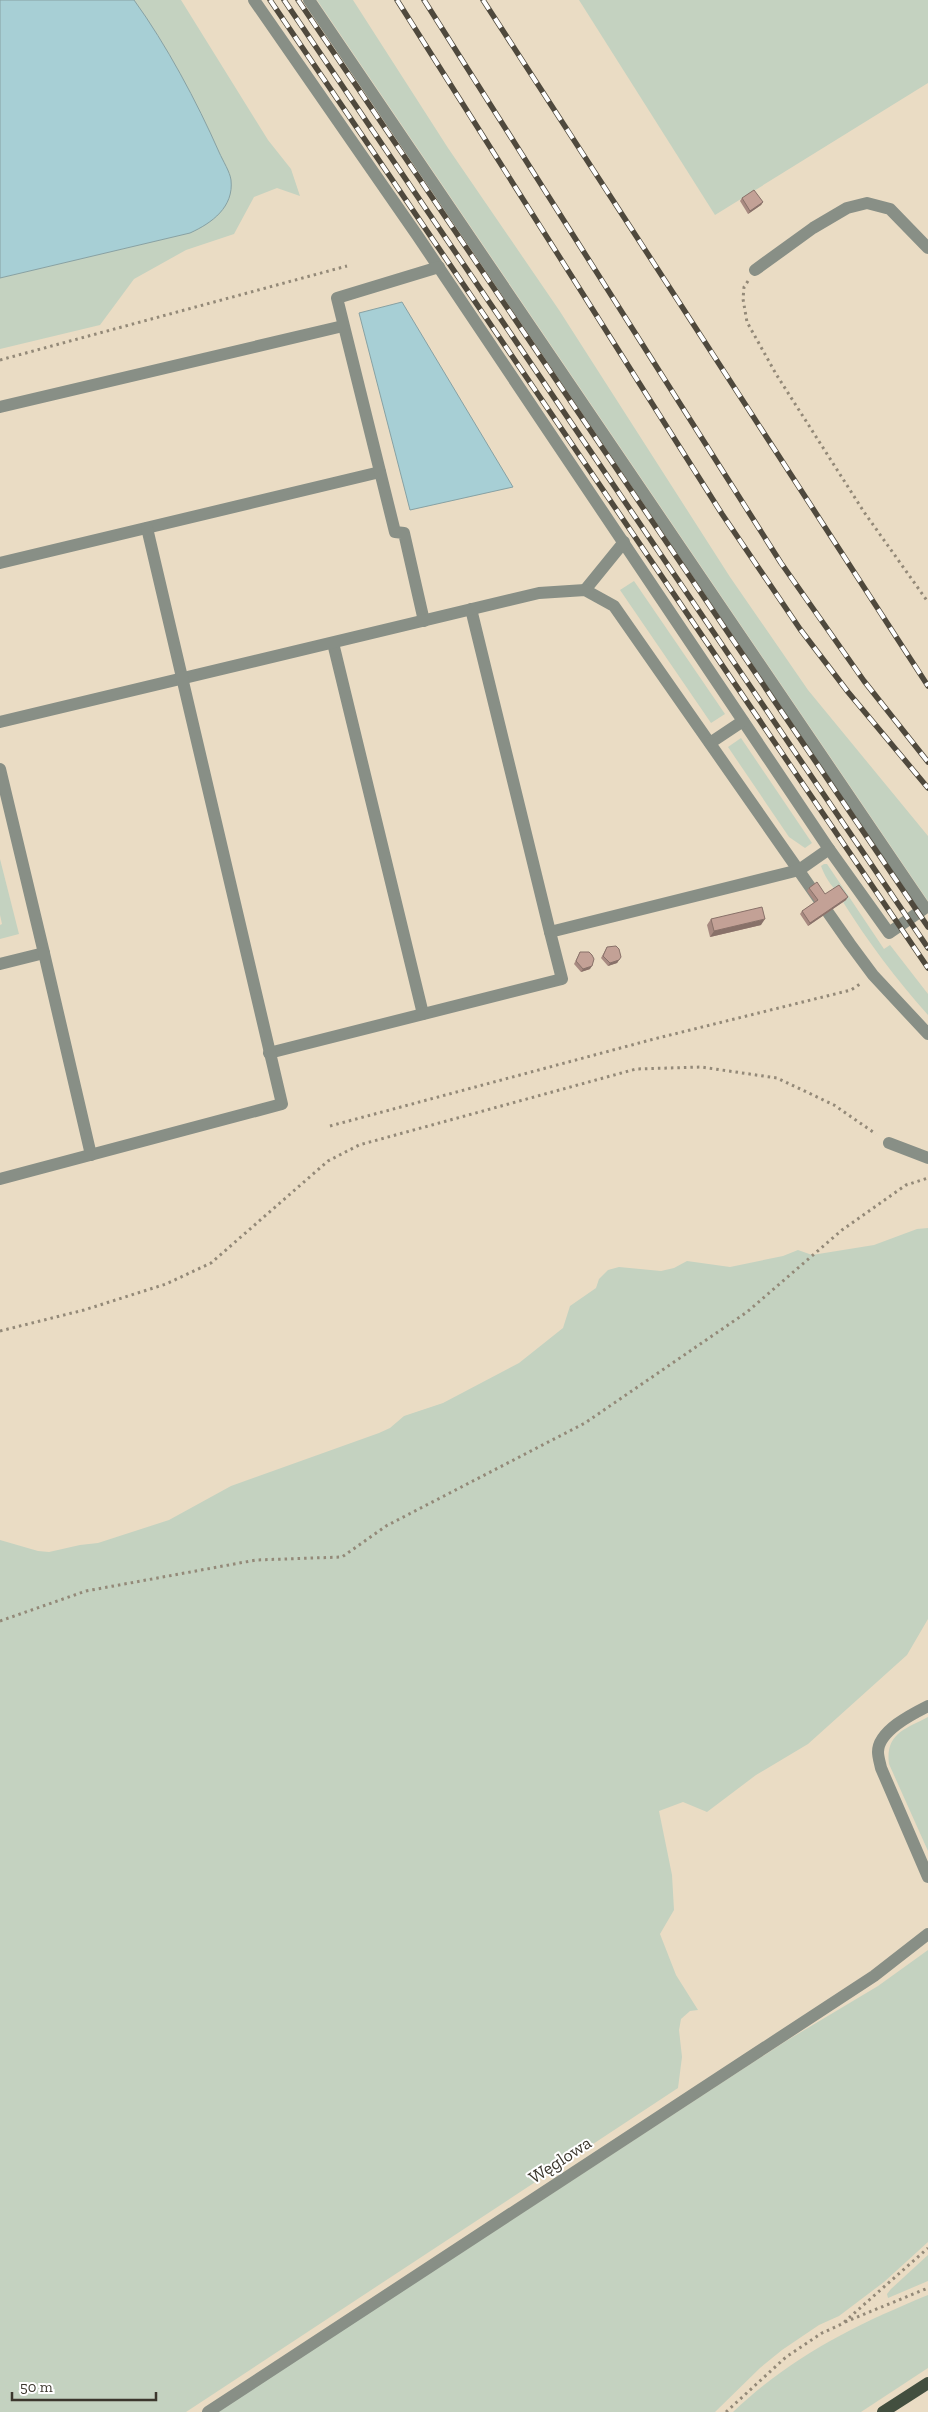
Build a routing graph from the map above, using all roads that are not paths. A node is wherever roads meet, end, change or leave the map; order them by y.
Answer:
1 (254, 0) edge
2 (309, 0) edge
3 (928, 248) edge
4 (438, 267) junction
5 (755, 270) road end
6 (343, 326) junction
7 (0, 407) edge
8 (380, 472) junction
9 (147, 528) junction
10 (624, 542) junction
11 (0, 563) edge
12 (585, 590) junction
13 (471, 609) junction
14 (424, 621) junction
15 (333, 643) junction
16 (182, 679) junction
17 (743, 721) junction
18 (0, 722) edge
19 (710, 743) junction
20 (0, 769) edge
21 (829, 849) junction
22 (799, 870) junction
23 (550, 932) junction
24 (44, 953) junction
25 (0, 964) edge
26 (423, 1014) junction
27 (928, 1034) edge
28 (270, 1053) junction
29 (889, 1143) road end
30 (92, 1155) junction
31 (928, 1158) edge
32 (0, 1179) edge
33 (928, 1706) edge
34 (928, 1876) edge
35 (928, 1934) edge
36 (928, 2383) edge
37 (208, 2412) edge
38 (883, 2412) edge

1 - 4 street
2 - 21 street
3 - 5 street
4 - 6 street
4 - 10 street
6 - 7 street
6 - 8 street
8 - 9 street
8 - 14 street
9 - 11 street
9 - 16 street
10 - 12 street
10 - 17 street
12 - 13 street
12 - 19 street
13 - 14 street
13 - 23 street
14 - 15 street
15 - 16 street
15 - 26 street
16 - 18 street
16 - 28 street
17 - 19 street
17 - 21 street
19 - 22 street
20 - 24 street
21 - 22 street
22 - 23 street
22 - 27 street
23 - 26 street
24 - 25 street
24 - 30 street
26 - 28 street
28 - 30 street
29 - 31 street
30 - 32 street
33 - 34 street
35 - 37 street, Węglowa
36 - 38 main road

